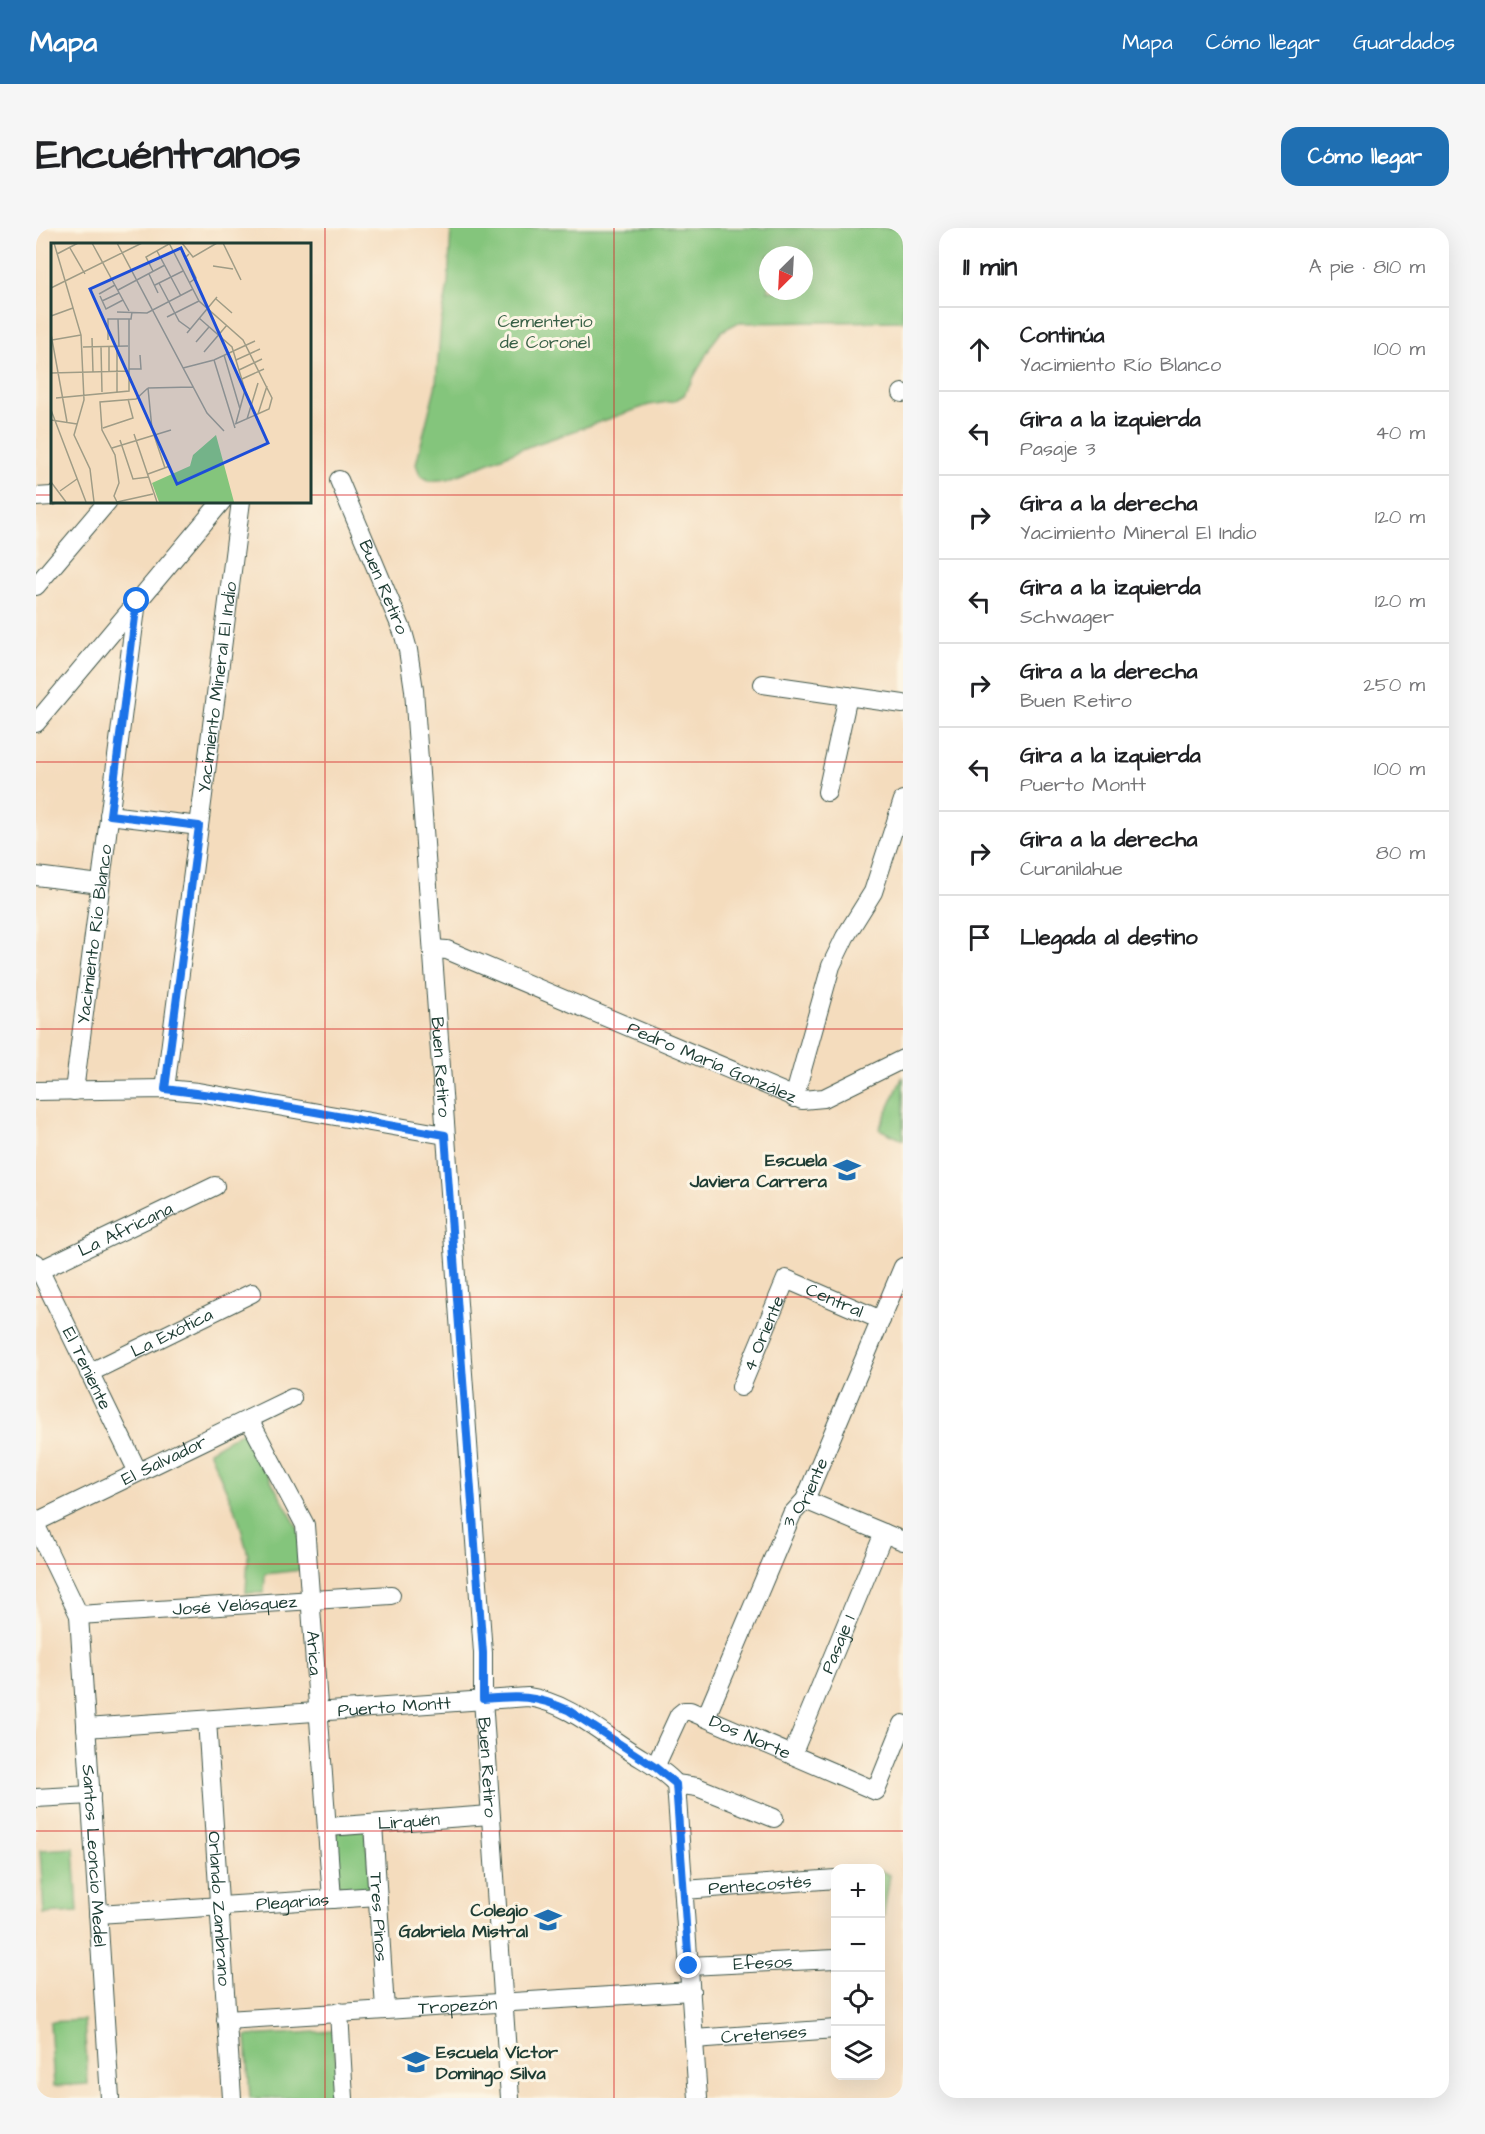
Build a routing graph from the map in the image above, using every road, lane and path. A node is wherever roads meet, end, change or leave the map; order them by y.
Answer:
1 (339, 480) dead end
2 (107, 502) edge
3 (221, 502) edge
4 (241, 502) edge
5 (36, 586) edge
6 (137, 601) junction
7 (763, 684) dead end
8 (848, 696) junction
9 (903, 704) edge
10 (36, 723) edge
11 (826, 792) dead end
12 (903, 800) edge
13 (110, 815) junction
14 (199, 826) junction
15 (36, 876) edge
16 (100, 884) junction
17 (433, 949) junction
18 (903, 1059) edge
19 (165, 1089) junction
20 (36, 1091) edge
21 (74, 1091) junction
22 (794, 1098) junction
23 (445, 1135) junction
24 (215, 1186) dead end
25 (903, 1267) edge
26 (37, 1269) edge
27 (786, 1279) joint
28 (252, 1293) dead end
29 (890, 1312) edge
30 (89, 1373) junction
31 (741, 1387) dead end
32 (292, 1398) dead end
33 (249, 1419) junction
34 (138, 1472) junction
35 (805, 1500) junction
36 (36, 1524) edge
37 (897, 1537) edge
38 (391, 1595) dead end
39 (312, 1600) junction
40 (79, 1615) junction
41 (483, 1699) junction
42 (320, 1712) junction
43 (706, 1717) junction
44 (207, 1720) junction
45 (903, 1724) edge
46 (86, 1728) junction
47 (792, 1755) junction
48 (655, 1767) junction
49 (676, 1784) junction
50 (90, 1795) junction
51 (36, 1798) edge
52 (490, 1815) junction
53 (774, 1818) dead end
54 (373, 1824) junction
55 (328, 1827) junction
56 (831, 1879) edge
57 (684, 1890) junction
58 (378, 1896) junction
59 (332, 1899) junction
60 (219, 1906) junction
61 (98, 1914) junction
62 (831, 1959) edge
63 (689, 1966) junction
64 (691, 1991) junction
65 (503, 2003) junction
66 (385, 2009) junction
67 (339, 2012) junction
68 (226, 2020) junction
69 (831, 2029) edge
70 (694, 2039) junction
71 (110, 2098) edge
72 (231, 2098) edge
73 (344, 2098) edge
74 (510, 2098) edge
75 (698, 2098) edge

1 - 17 street, Buen Retiro
2 - 5 street
3 - 6 street
4 - 14 street, Yacimiento Mineral El Indio
6 - 10 street
6 - 13 street, Yacimiento Río Blanco
7 - 8 street
8 - 9 street
8 - 11 street
12 - 22 street, Pedro María González
13 - 14 street
13 - 16 street, Yacimiento Río Blanco
14 - 19 street, Yacimiento Mineral El Indio
15 - 16 street
16 - 21 street, Yacimiento Río Blanco
17 - 22 street, Pedro María González
17 - 23 street, Buen Retiro
18 - 22 street
19 - 21 street
19 - 23 street
20 - 21 street
23 - 41 street, Buen Retiro
24 - 26 street, La Africana
25 - 29 street, 3 Oriente
26 - 30 street, El Teniente
27 - 29 street, Central
27 - 31 street, 4 Oriente
28 - 30 street, La Exótica
29 - 35 street, 3 Oriente
30 - 34 street, El Teniente
32 - 33 street, El Salvador
33 - 34 street, El Salvador
33 - 39 street, Arica
34 - 36 street, El Salvador
35 - 37 street
35 - 43 street, 3 Oriente
36 - 40 street
37 - 47 street, Pasaje 1
38 - 39 street, José Velásquez
39 - 40 street, José Velásquez
39 - 42 street, Arica
40 - 46 street, Santos Leoncio Medel
41 - 42 street, Puerto Montt
41 - 48 street, Puerto Montt
41 - 52 street, Buen Retiro
42 - 44 street, Puerto Montt
42 - 55 street, Arica
43 - 47 street, Dos Norte
43 - 48 street, Dos Norte
44 - 46 street, Puerto Montt
44 - 60 street, Orlando Zambrano
45 - 47 street, Dos Norte
46 - 50 street, Santos Leoncio Medel
48 - 49 street, Puerto Montt
49 - 53 street
49 - 57 street
50 - 51 street
50 - 61 street, Santos Leoncio Medel
52 - 54 street, Lirquén
52 - 65 street, Buen Retiro
54 - 55 street, Lirquén
54 - 58 street, Tres Pinos
55 - 59 street, Arica
56 - 57 street, Pentecostés
57 - 63 street
58 - 59 street, Plegarias
58 - 66 street, Tres Pinos
59 - 60 street, Plegarias
60 - 61 street, Plegarias
60 - 68 street, Orlando Zambrano
61 - 71 street, Santos Leoncio Medel
62 - 63 street, Efesos
63 - 64 street
64 - 65 street, Tropezón
64 - 70 street
65 - 66 street, Tropezón
65 - 74 street, Buen Retiro
66 - 67 street, Tropezón
67 - 68 street, Tropezón
67 - 73 street
68 - 72 street, Orlando Zambrano
69 - 70 street, Cretenses
70 - 75 street

